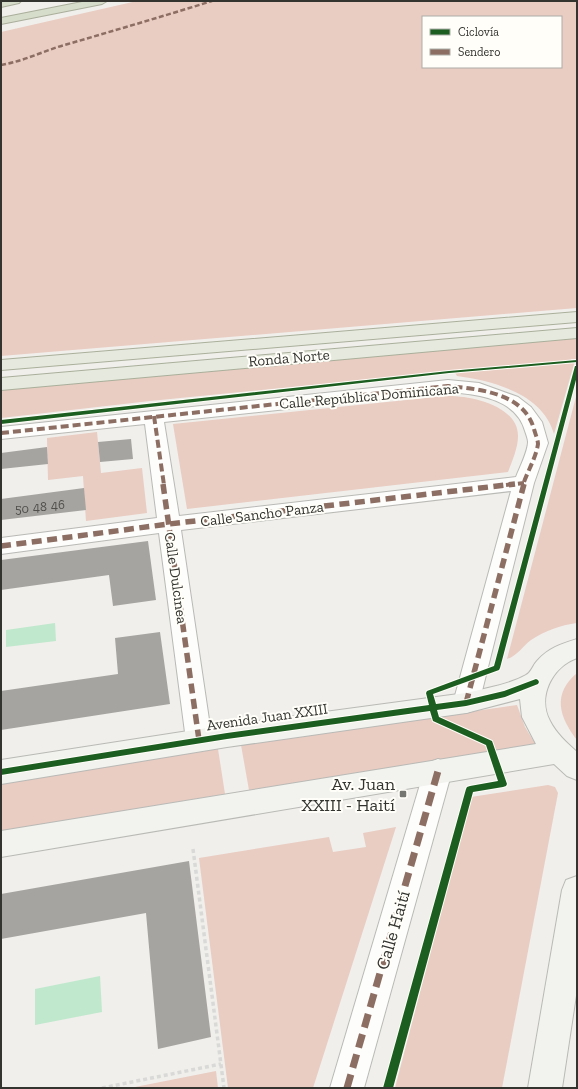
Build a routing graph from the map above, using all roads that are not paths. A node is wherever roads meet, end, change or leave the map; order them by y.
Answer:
1 (5, 1) edge
2 (52, 1) edge
3 (65, 1) edge
4 (77, 1) edge
5 (87, 1) edge
6 (95, 1) edge
7 (102, 1) edge
8 (25, 3) edge
9 (1, 11) edge
10 (577, 317) edge
11 (577, 332) edge
12 (1, 365) edge
13 (1, 384) edge
14 (154, 416) junction
15 (1, 433) edge
16 (524, 484) junction
17 (169, 524) junction
18 (1, 546) edge
19 (577, 648) edge
20 (536, 682) junction
21 (466, 703) junction
22 (199, 740) junction
23 (567, 760) edge
24 (438, 771) junction
25 (1, 772) edge
26 (1, 844) edge
27 (577, 890) edge
28 (347, 1088) edge
29 (545, 1088) edge

1 - 9 highway
2 - 8 highway
3 - 9 highway
4 - 9 highway
5 - 9 highway
6 - 9 highway
7 - 9 highway
8 - 9 highway
10 - 12 main road, Ronda Norte
11 - 13 main road, Ronda Norte
14 - 15 street, Calle República Dominicana
14 - 16 street, Calle República Dominicana
14 - 17 street, Calle Dulcinea
16 - 17 street, Calle Sancho Panza
16 - 21 street, Calle República Dominicana
17 - 18 street, Calle Sancho Panza
17 - 22 street, Calle Dulcinea
19 - 20 main road
20 - 21 main road, Avenida Juan XXIII
20 - 23 main road
21 - 22 main road, Avenida Juan XXIII
22 - 25 main road, Avenida Juan XXIII
23 - 24 main road
24 - 26 main road
24 - 28 street, Calle Haití
27 - 29 main road

